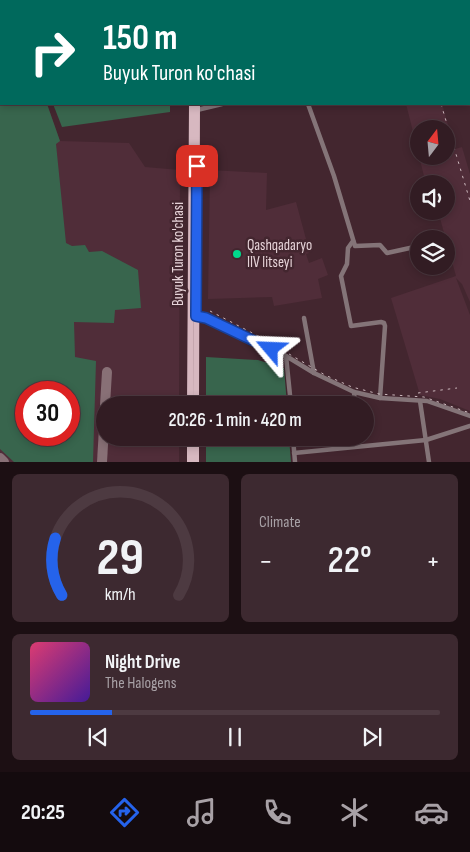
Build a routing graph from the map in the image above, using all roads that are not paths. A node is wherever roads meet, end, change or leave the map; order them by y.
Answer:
1 (192, 105) edge
2 (214, 105) edge
3 (308, 105) edge
4 (197, 107) edge
5 (353, 242) junction
6 (410, 248) edge
7 (193, 316) junction
8 (304, 318) dead end
9 (286, 356) junction
10 (314, 373) junction
11 (354, 392) junction
12 (190, 396) edge
13 (196, 396) edge
14 (290, 396) edge
15 (354, 396) edge
16 (380, 398) junction
17 (420, 401) junction
18 (470, 416) edge
19 (470, 426) edge
20 (426, 440) junction
21 (190, 446) edge
22 (196, 446) edge
23 (294, 446) edge
24 (294, 452) junction
25 (190, 462) edge
26 (196, 462) edge
27 (295, 462) edge
28 (429, 462) edge

1 - 7 main road, Buyuk Turon ko'chasi
2 - 4 street
3 - 5 street
4 - 7 main road, Buyuk Turon ko'chasi
5 - 6 street
5 - 16 street
7 - 9 street
7 - 12 main road, Buyuk Turon ko'chasi
7 - 13 main road, Buyuk Turon ko'chasi
8 - 10 street
9 - 10 street
9 - 14 street
10 - 11 street
11 - 15 street
11 - 16 street
16 - 17 street
17 - 18 street
17 - 20 street
19 - 20 street
20 - 24 street
20 - 28 street
21 - 25 main road
22 - 26 main road
23 - 24 street
24 - 27 street

